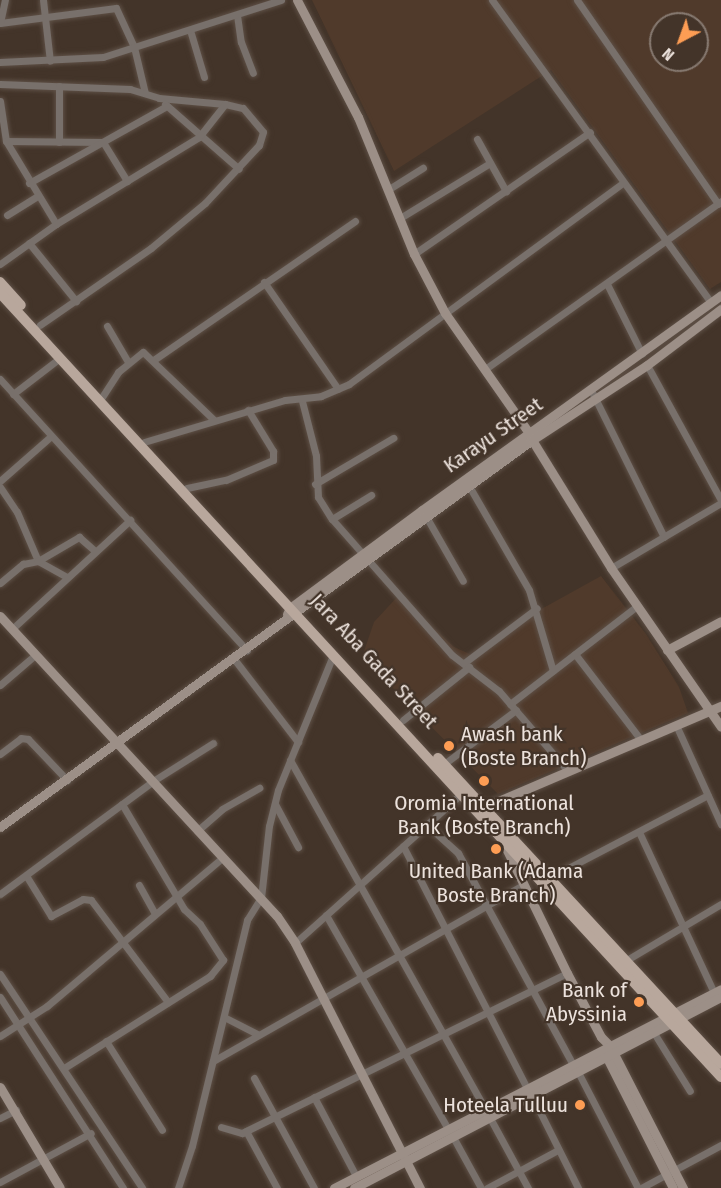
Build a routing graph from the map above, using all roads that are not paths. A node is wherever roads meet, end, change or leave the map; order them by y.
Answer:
1 (5, 0) edge
2 (43, 0) edge
3 (281, 0) edge
4 (297, 0) edge
5 (492, 0) edge
6 (578, 0) edge
7 (237, 15) junction
8 (44, 18) junction
9 (0, 23) edge
10 (190, 30) junction
11 (134, 47) junction
12 (50, 61) junction
13 (0, 62) edge
14 (253, 73) dead end
15 (204, 77) dead end
16 (0, 84) edge
17 (59, 86) junction
18 (145, 93) junction
19 (159, 98) junction
20 (0, 100) edge
21 (225, 104) junction
22 (167, 106) junction
23 (590, 132) junction
24 (199, 137) junction
25 (477, 139) dead end
26 (6, 141) junction
27 (58, 141) junction
28 (104, 142) junction
29 (490, 162) junction
30 (423, 168) dead end
31 (238, 169) junction
32 (127, 181) junction
33 (29, 183) junction
34 (623, 183) junction
35 (389, 189) junction
36 (506, 191) junction
37 (37, 196) junction
38 (720, 202) edge
39 (7, 215) dead end
40 (400, 218) junction
41 (355, 220) dead end
42 (56, 224) junction
43 (665, 242) junction
44 (29, 243) junction
45 (414, 254) junction
46 (0, 264) edge
47 (0, 282) edge
48 (264, 282) junction
49 (607, 284) junction
50 (0, 293) edge
51 (721, 295) edge
52 (76, 301) junction
53 (711, 303) junction
54 (446, 313) junction
55 (719, 314) edge
56 (40, 325) junction
57 (107, 326) dead end
58 (642, 354) junction
59 (60, 357) junction
60 (155, 359) junction
61 (128, 362) junction
62 (647, 365) junction
63 (485, 369) junction
64 (0, 379) edge
65 (339, 389) junction
66 (591, 390) junction
67 (13, 394) junction
68 (102, 396) junction
69 (302, 400) junction
70 (594, 400) junction
71 (248, 410) junction
72 (214, 420) junction
73 (51, 436) junction
74 (530, 437) junction
75 (393, 438) dead end
76 (144, 442) junction
77 (0, 481) edge
78 (315, 484) junction
79 (469, 486) junction
80 (0, 487) edge
81 (187, 488) junction
82 (371, 495) dead end
83 (721, 502) edge
84 (424, 514) junction
85 (332, 519) junction
86 (130, 520) junction
87 (664, 537) junction
88 (95, 551) junction
89 (367, 557) junction
90 (38, 561) junction
91 (611, 568) junction
92 (67, 577) junction
93 (463, 581) dead end
94 (0, 583) edge
95 (637, 606) junction
96 (537, 608) junction
97 (293, 611) junction
98 (0, 616) edge
99 (721, 621) edge
100 (12, 629) junction
101 (247, 650) junction
102 (667, 650) junction
103 (575, 654) junction
104 (35, 655) junction
105 (333, 655) junction
106 (234, 659) junction
107 (467, 665) junction
108 (553, 671) junction
109 (0, 685) edge
110 (721, 706) edge
111 (513, 707) junction
112 (710, 711) junction
113 (403, 720) junction
114 (676, 725) junction
115 (721, 727) edge
116 (640, 740) junction
117 (120, 742) junction
118 (298, 742) junction
119 (213, 743) dead end
120 (0, 753) edge
121 (290, 760) junction
122 (444, 764) junction
123 (568, 771) junction
124 (67, 780) junction
125 (153, 781) junction
126 (259, 788) dead end
127 (461, 794) junction
128 (708, 795) junction
129 (122, 804) junction
130 (275, 804) junction
131 (484, 807) junction
132 (721, 824) edge
133 (427, 825) junction
134 (0, 827) edge
135 (197, 831) junction
136 (639, 832) junction
137 (503, 842) junction
138 (403, 846) junction
139 (298, 847) dead end
140 (222, 858) junction
141 (27, 877) junction
142 (549, 878) junction
143 (362, 883) junction
144 (139, 885) dead end
145 (523, 885) junction
146 (0, 894) edge
147 (177, 894) junction
148 (260, 896) junction
149 (721, 904) edge
150 (488, 905) junction
151 (154, 912) junction
152 (326, 915) junction
153 (682, 928) junction
154 (444, 929) junction
155 (122, 940) junction
156 (295, 943) junction
157 (401, 954) junction
158 (625, 961) junction
159 (567, 973) junction
160 (0, 974) edge
161 (363, 975) junction
162 (531, 990) junction
163 (719, 993) edge
164 (0, 997) edge
165 (322, 998) junction
166 (168, 1002) junction
167 (488, 1011) junction
168 (30, 1017) junction
169 (224, 1017) junction
170 (674, 1019) junction
171 (19, 1024) junction
172 (444, 1033) junction
173 (654, 1033) junction
174 (257, 1034) junction
175 (0, 1036) edge
176 (106, 1041) junction
177 (406, 1052) junction
178 (608, 1052) junction
179 (213, 1061) junction
180 (721, 1064) edge
181 (64, 1068) junction
182 (576, 1069) junction
183 (360, 1072) junction
184 (721, 1077) edge
185 (254, 1078) dead end
186 (0, 1087) edge
187 (690, 1091) dead end
188 (529, 1092) junction
189 (314, 1097) junction
190 (16, 1110) junction
191 (488, 1114) junction
192 (275, 1116) junction
193 (0, 1118) edge
194 (220, 1127) dead end
195 (162, 1130) dead end
196 (246, 1131) junction
197 (91, 1133) junction
198 (451, 1133) junction
199 (721, 1145) edge
200 (558, 1150) junction
201 (404, 1157) junction
202 (45, 1158) junction
203 (519, 1171) junction
204 (670, 1173) junction
205 (0, 1182) edge
206 (360, 1184) edge
207 (60, 1188) edge
208 (123, 1188) edge
209 (142, 1188) edge
210 (178, 1188) edge
211 (277, 1188) edge
212 (314, 1188) edge
213 (333, 1188) edge
214 (420, 1188) edge
215 (481, 1188) edge
216 (487, 1188) edge
217 (528, 1188) edge
218 (578, 1188) edge
219 (640, 1188) edge
220 (673, 1188) edge
221 (683, 1188) edge

1 - 9 street
2 - 8 street
3 - 7 street
4 - 35 street
5 - 23 street
6 - 38 street
7 - 10 street
7 - 14 street
8 - 9 street
8 - 11 street
8 - 12 street
10 - 11 street
10 - 15 street
11 - 12 street
11 - 18 street
12 - 13 street
16 - 17 street
17 - 18 street
17 - 27 street
18 - 19 street
19 - 21 street
19 - 22 street
20 - 26 street
21 - 24 street
21 - 31 street
22 - 24 street
22 - 28 street
23 - 34 street
23 - 36 street
24 - 31 street
24 - 32 street
25 - 29 street
26 - 27 street
26 - 33 street
27 - 28 street
28 - 32 street
28 - 33 street
29 - 36 street
29 - 40 street
30 - 35 street
31 - 52 street
32 - 42 street
33 - 37 street
34 - 43 street
34 - 54 street
35 - 40 street
36 - 45 street
37 - 39 street
37 - 42 street
38 - 43 street
40 - 45 street
41 - 48 street
42 - 44 street
43 - 49 street
43 - 53 street
44 - 46 street
44 - 52 street
45 - 54 street
47 - 56 main road, Jara Aba Gada Street
48 - 60 street
48 - 65 street
49 - 58 street
49 - 63 street
50 - 59 main road, Jara Aba Gada Street
51 - 53 street, Karayu Street
52 - 56 street
53 - 55 street
53 - 58 street, Karayu Street
54 - 63 street
54 - 65 street
55 - 62 street, Karayu Street
56 - 68 main road, Jara Aba Gada Street
57 - 61 street
58 - 66 street, Karayu Street
59 - 67 street
59 - 97 main road, Jara Aba Gada Street
60 - 61 street
60 - 72 street
61 - 68 street
62 - 70 street, Karayu Street
62 - 83 street
63 - 74 street
64 - 67 street
65 - 69 street
66 - 70 street
66 - 74 street, Karayu Street
67 - 73 street
68 - 76 main road, Jara Aba Gada Street
69 - 71 street
69 - 78 street
70 - 74 street, Karayu Street
70 - 87 street
71 - 72 street
71 - 81 street
72 - 76 street
73 - 77 street
73 - 86 street
74 - 79 street, Karayu Street
74 - 84 street, Karayu Street
74 - 91 street
75 - 78 street
76 - 81 main road, Jara Aba Gada Street
78 - 85 street
79 - 84 street, Karayu Street
79 - 96 street
80 - 90 street
81 - 97 main road, Jara Aba Gada Street
82 - 85 street
83 - 87 street
84 - 89 street, Karayu Street
84 - 93 street
85 - 89 street
86 - 88 street
86 - 101 street
87 - 91 street
88 - 90 street
88 - 92 street
89 - 97 street, Karayu Street
89 - 107 street
90 - 92 street
90 - 94 street
91 - 95 street
92 - 100 street
95 - 102 street
95 - 103 street
96 - 107 street
96 - 108 street
97 - 101 street, Karayu Street
97 - 105 main road, Jara Aba Gada Street
97 - 113 main road, Jara Aba Gada Street
98 - 100 street
99 - 102 street
100 - 104 street
101 - 106 street, Karayu Street
102 - 112 street
103 - 108 street
103 - 116 street
104 - 109 street
104 - 117 street
105 - 118 street
105 - 127 main road, Jara Aba Gada Street
106 - 117 street, Karayu Street
106 - 118 street
107 - 111 street
107 - 113 street
108 - 111 street
110 - 112 street
111 - 122 street
111 - 123 street
112 - 114 street
112 - 115 street
113 - 122 main road, Jara Aba Gada Street
114 - 116 street
114 - 128 street
116 - 123 street
117 - 124 street, Karayu Street
117 - 125 street
118 - 121 street
119 - 125 street
120 - 124 street
121 - 130 street
121 - 143 street
122 - 131 main road, Jara Aba Gada Street
123 - 131 street
124 - 134 street, Karayu Street
125 - 129 street
125 - 135 street
126 - 135 street
127 - 133 street
127 - 137 main road, Jara Aba Gada Street
128 - 132 street
128 - 136 street
129 - 141 street
129 - 147 street
130 - 139 street
130 - 148 street
131 - 142 main road, Jara Aba Gada Street
133 - 138 street
133 - 150 street
135 - 140 street
136 - 142 street
136 - 153 street
137 - 145 street
137 - 170 main road, Jara Aba Gada Street
138 - 143 street
138 - 154 street
140 - 147 street
140 - 148 street
141 - 146 street
141 - 155 street
142 - 158 main road, Jara Aba Gada Street
143 - 152 street
143 - 157 street
144 - 151 street
145 - 150 street
145 - 159 street
147 - 151 street
147 - 166 street
148 - 156 street
148 - 169 street
149 - 153 street
150 - 154 street
150 - 162 street
151 - 155 street
152 - 156 street
152 - 161 street
153 - 158 street
153 - 163 street
154 - 157 street
154 - 167 street
155 - 166 street
155 - 168 street
156 - 165 street
157 - 161 street
157 - 172 street
158 - 170 main road, Jara Aba Gada Street
159 - 162 street
159 - 178 street
160 - 168 street
161 - 165 street
161 - 177 street
162 - 167 street
162 - 182 street
163 - 170 street
164 - 171 street
165 - 174 street
165 - 183 street
166 - 176 street
167 - 172 street
167 - 188 street
168 - 171 street
168 - 181 street
169 - 174 street
169 - 179 street
170 - 173 street
170 - 178 street
170 - 180 main road, Jara Aba Gada Street
170 - 184 main road, Jara Aba Gada Street
171 - 175 street
171 - 197 street
172 - 177 street
172 - 191 street
173 - 178 street
173 - 187 street
174 - 179 street
176 - 181 street
176 - 195 street
177 - 183 street
177 - 198 street
178 - 182 street
178 - 204 street
179 - 210 street
181 - 209 street
182 - 188 street
182 - 219 street
183 - 189 street
183 - 201 street
185 - 192 street
186 - 190 street
188 - 191 street
188 - 200 street
189 - 192 street
189 - 206 street
190 - 193 street
190 - 202 street
191 - 198 street
191 - 203 street
192 - 196 street
192 - 212 street
194 - 196 street
196 - 211 street
197 - 202 street
197 - 208 street
198 - 201 street
198 - 215 street
199 - 204 street
200 - 203 street
200 - 218 street
201 - 206 street
201 - 214 street
202 - 205 street
202 - 207 street
203 - 216 street
203 - 217 street
204 - 219 street
204 - 220 street
204 - 221 street
206 - 213 street

